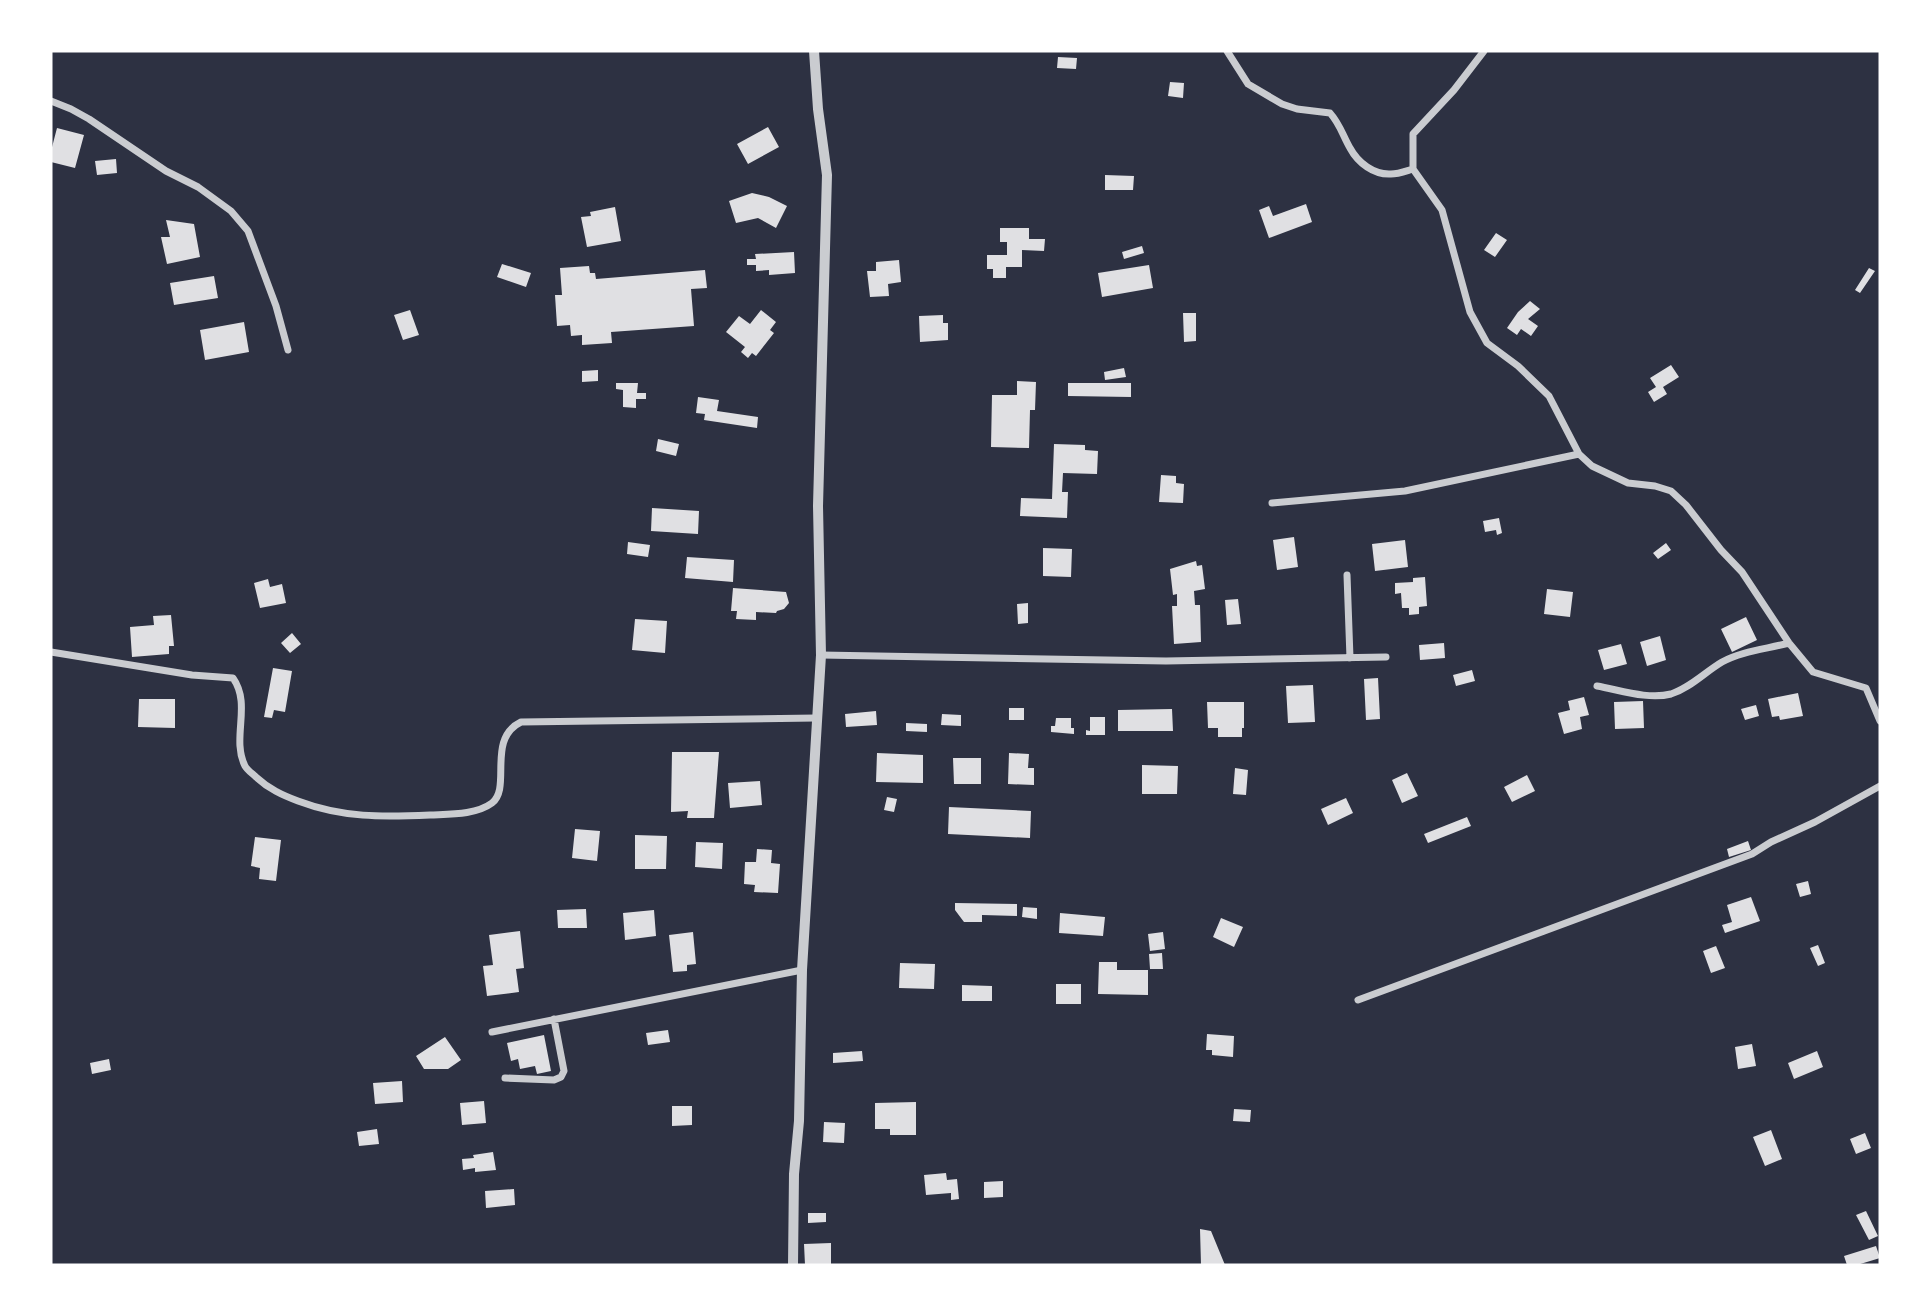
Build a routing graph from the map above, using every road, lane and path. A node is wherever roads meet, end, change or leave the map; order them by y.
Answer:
1 (814, 51) edge
2 (1227, 51) edge
3 (1484, 51) edge
4 (51, 101) edge
5 (1413, 169) junction
6 (288, 350) dead end
7 (1579, 454) junction
8 (1272, 503) dead end
9 (1348, 575) dead end
10 (1789, 643) junction
11 (51, 652) edge
12 (821, 655) junction
13 (1386, 657) dead end
14 (1350, 658) junction
15 (1597, 686) dead end
16 (816, 719) junction
17 (1880, 721) edge
18 (1880, 786) edge
19 (802, 970) junction
20 (1358, 1000) dead end
21 (554, 1019) junction
22 (492, 1032) dead end
23 (505, 1079) dead end
24 (793, 1265) edge

1 - 12 street
2 - 5 street
3 - 5 street
4 - 6 street
5 - 7 street
7 - 8 street
7 - 10 street
9 - 14 street
10 - 15 street
10 - 17 street
11 - 16 street
12 - 14 street
12 - 16 street
13 - 14 street
16 - 19 street
18 - 20 street
19 - 21 street
19 - 24 street
21 - 22 street
21 - 23 street

